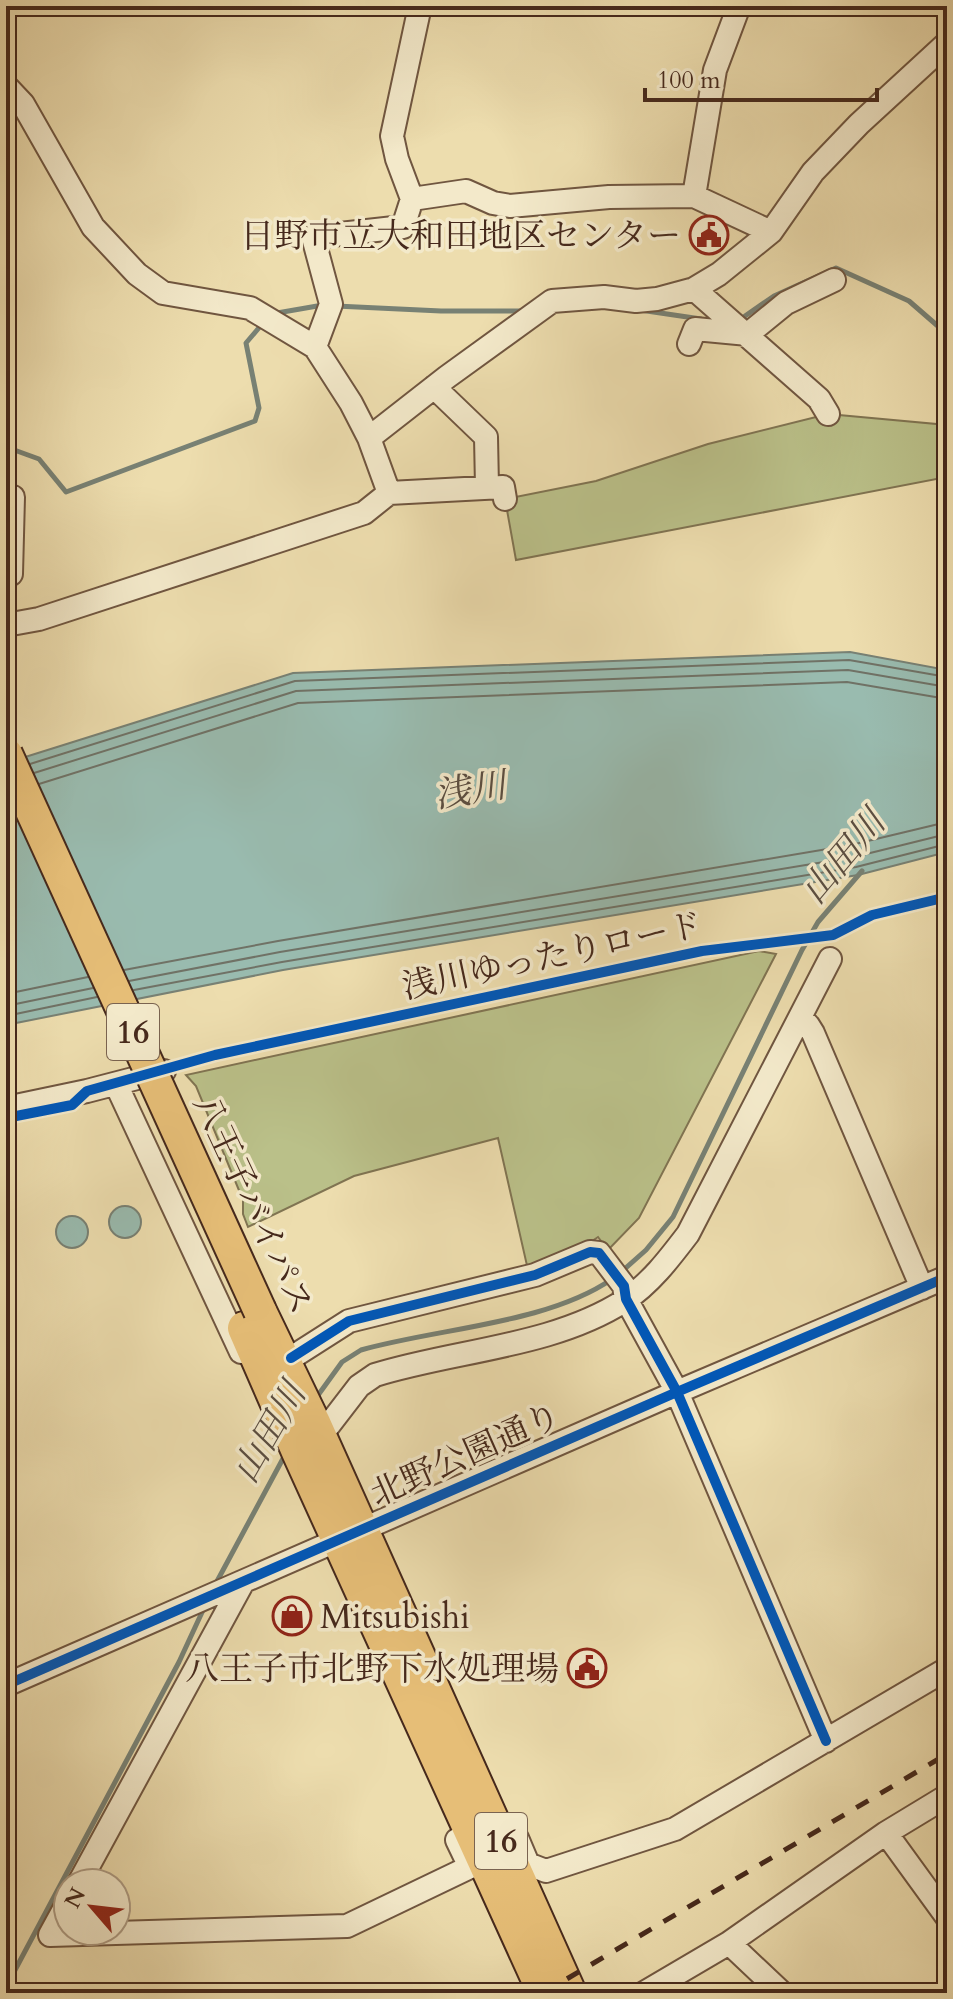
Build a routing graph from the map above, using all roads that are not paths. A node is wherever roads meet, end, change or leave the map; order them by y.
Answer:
1 (420, 6) edge
2 (739, 6) edge
3 (947, 43) edge
4 (6, 86) edge
5 (694, 196) junction
6 (412, 199) junction
7 (771, 232) junction
8 (834, 280) dead end
9 (694, 289) junction
10 (748, 334) junction
11 (689, 344) dead end
12 (315, 347) junction
13 (434, 387) junction
14 (828, 414) dead end
15 (369, 438) junction
16 (389, 493) junction
17 (6, 496) edge
18 (9, 579) edge
19 (6, 625) edge
20 (6, 754) edge
21 (6, 803) edge
22 (830, 959) dead end
23 (798, 1021) junction
24 (116, 1084) junction
25 (6, 1108) edge
26 (947, 1277) edge
27 (922, 1288) junction
28 (625, 1293) junction
29 (252, 1320) junction
30 (293, 1372) junction
31 (677, 1392) junction
32 (304, 1432) junction
33 (350, 1535) junction
34 (235, 1586) junction
35 (399, 1611) junction
36 (395, 1666) junction
37 (947, 1669) edge
38 (6, 1685) edge
39 (826, 1741) junction
40 (947, 1796) edge
41 (886, 1833) junction
42 (87, 1867) edge
43 (947, 1917) edge
44 (132, 1933) edge
45 (729, 1943) junction
46 (544, 1993) edge
47 (570, 1993) edge
48 (644, 1993) edge
49 (782, 1993) edge

1 - 6 street
2 - 5 street
3 - 7 street
4 - 12 street
5 - 6 street
5 - 7 street
6 - 12 street
7 - 9 street
8 - 10 street
9 - 10 street
9 - 13 street
10 - 11 street
10 - 14 street
12 - 15 street
13 - 15 street
13 - 16 street
15 - 16 street
16 - 19 street
17 - 18 street
20 - 29 highway, 八王子バイパス / 16, bridge
21 - 29 highway, 八王子バイパス / 16
22 - 23 street
23 - 27 street
23 - 28 street
24 - 25 street
24 - 30 street
24 - 32 street
26 - 27 street, 北野公園通り
27 - 31 street, 北野公園通り
28 - 30 street
28 - 31 street
28 - 32 street
29 - 30 highway, 八王子バイパス / 16
29 - 32 highway, 八王子バイパス / 16
30 - 32 highway, 八王子バイパス / 16
31 - 33 street, 北野公園通り
31 - 39 street
32 - 33 highway, 八王子バイパス / 16
33 - 34 street, 北野公園通り
33 - 35 highway, 八王子バイパス / 16
33 - 36 highway, 八王子バイパス / 16
34 - 38 street, 北野公園通り
34 - 42 street
35 - 39 street
35 - 47 highway, 八王子バイパス / 16
36 - 44 street
36 - 46 highway, 八王子バイパス / 16
37 - 39 street
40 - 41 street
41 - 43 street
41 - 45 street
45 - 48 street
45 - 49 street

